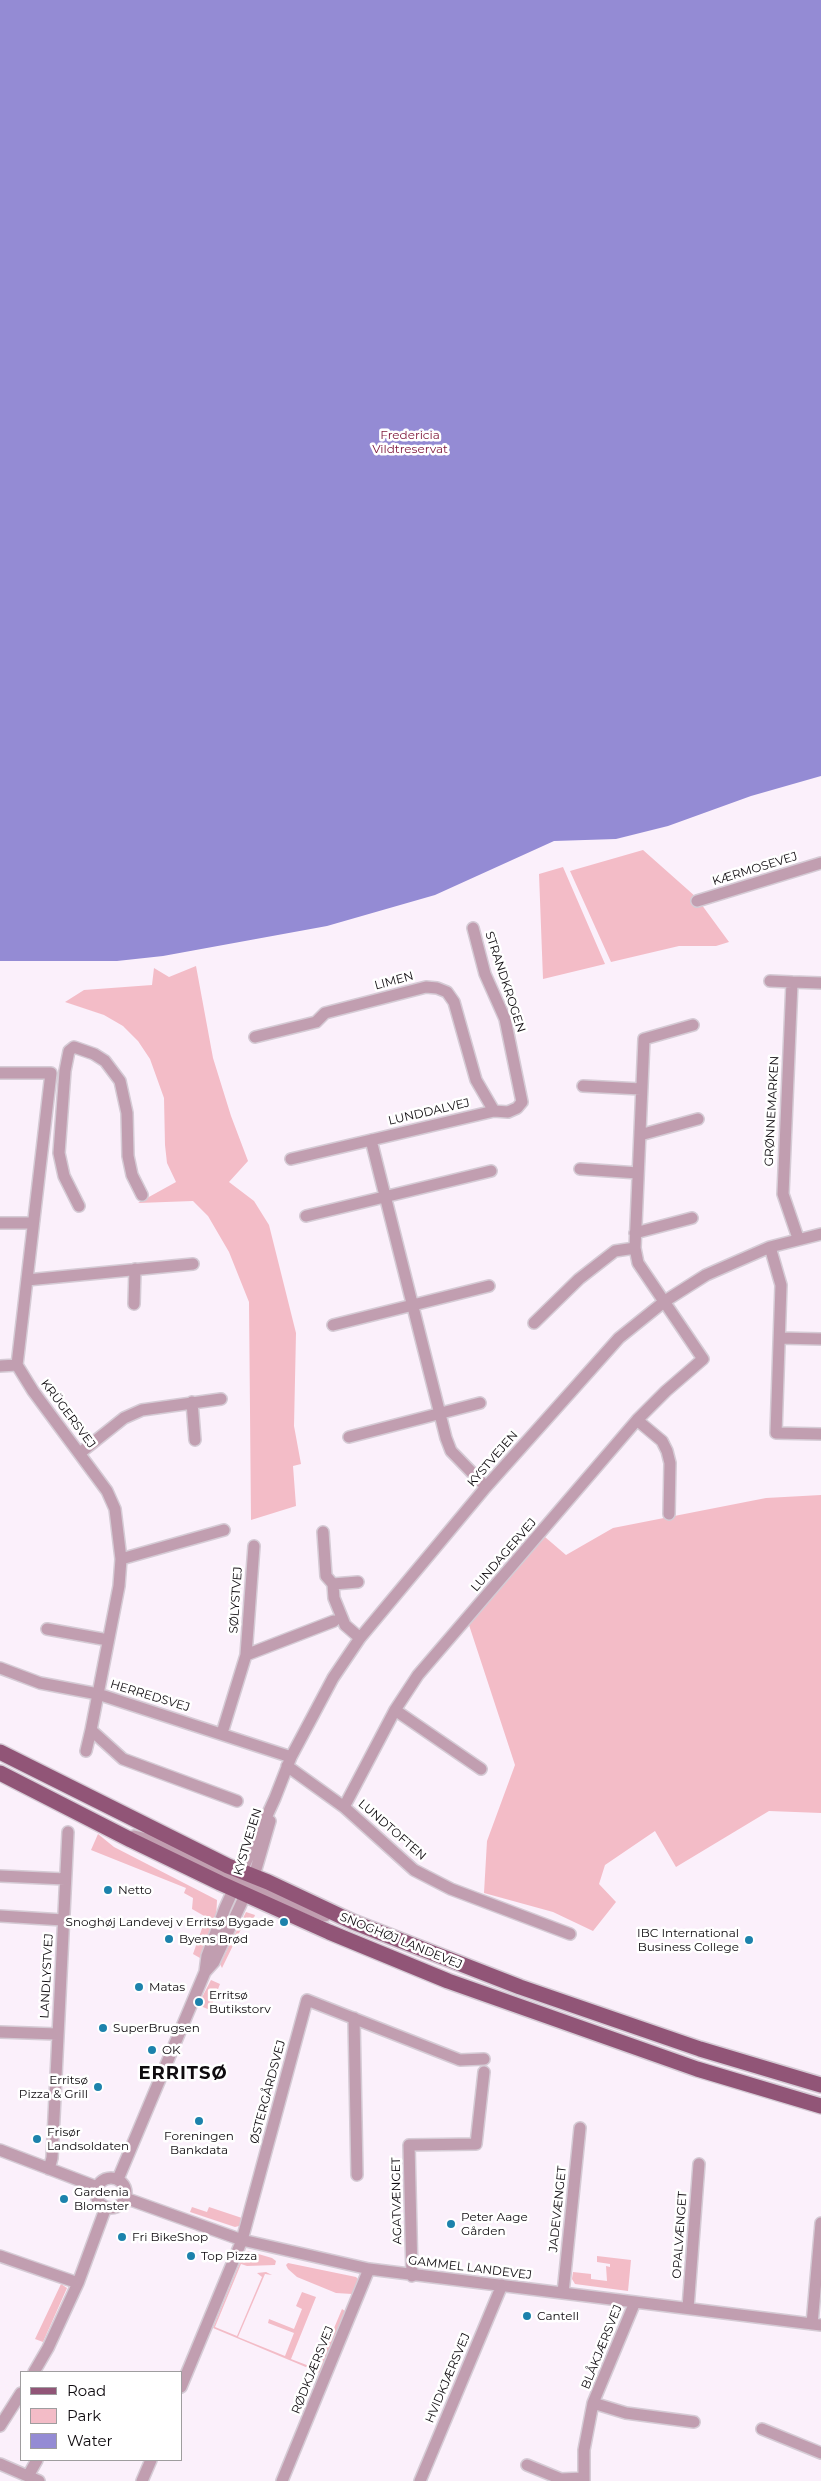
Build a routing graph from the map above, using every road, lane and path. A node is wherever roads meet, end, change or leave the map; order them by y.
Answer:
1 (821, 863) edge
2 (697, 901) dead end
3 (473, 928) dead end
4 (770, 981) dead end
5 (792, 982) junction
6 (821, 983) edge
7 (693, 1025) dead end
8 (256, 1037) dead end
9 (0, 1074) edge
10 (583, 1086) dead end
11 (641, 1088) junction
12 (494, 1111) junction
13 (698, 1119) dead end
14 (640, 1135) junction
15 (371, 1140) junction
16 (59, 1153) junction
17 (41, 1155) junction
18 (291, 1159) dead end
19 (580, 1169) dead end
20 (490, 1171) dead end
21 (638, 1172) junction
22 (142, 1196) dead end
23 (384, 1197) junction
24 (79, 1206) dead end
25 (306, 1216) dead end
26 (692, 1218) dead end
27 (0, 1223) edge
28 (32, 1223) junction
29 (635, 1233) junction
30 (821, 1234) edge
31 (798, 1238) junction
32 (770, 1247) junction
33 (635, 1248) junction
34 (193, 1264) dead end
35 (135, 1269) junction
36 (27, 1280) junction
37 (489, 1286) dead end
38 (665, 1301) junction
39 (134, 1304) dead end
40 (412, 1305) junction
41 (534, 1323) dead end
42 (333, 1324) dead end
43 (780, 1338) junction
44 (821, 1340) edge
45 (17, 1365) junction
46 (0, 1366) edge
47 (221, 1399) dead end
48 (192, 1402) junction
49 (480, 1403) dead end
50 (439, 1414) junction
51 (637, 1420) junction
52 (821, 1434) edge
53 (348, 1437) dead end
54 (195, 1440) dead end
55 (80, 1453) junction
56 (486, 1487) junction
57 (669, 1514) dead end
58 (224, 1530) dead end
59 (324, 1532) dead end
60 (254, 1546) dead end
61 (121, 1559) junction
62 (358, 1582) dead end
63 (333, 1584) junction
64 (334, 1621) dead end
65 (47, 1629) dead end
66 (360, 1638) junction
67 (108, 1640) junction
68 (246, 1655) junction
69 (0, 1668) edge
70 (98, 1694) junction
71 (395, 1710) junction
72 (90, 1730) junction
73 (222, 1733) junction
74 (86, 1751) dead end
75 (0, 1752) edge
76 (289, 1762) junction
77 (481, 1770) dead end
78 (0, 1773) edge
79 (237, 1801) dead end
80 (344, 1807) junction
81 (68, 1832) dead end
82 (0, 1876) edge
83 (66, 1879) junction
84 (244, 1883) junction
85 (0, 1916) edge
86 (63, 1920) junction
87 (570, 1934) dead end
88 (354, 2018) junction
89 (0, 2032) edge
90 (58, 2034) junction
91 (484, 2059) dead end
92 (484, 2072) dead end
93 (821, 2085) edge
94 (821, 2106) edge
95 (580, 2128) dead end
96 (0, 2150) edge
97 (700, 2164) dead end
98 (49, 2169) junction
99 (357, 2175) dead end
100 (118, 2179) junction
101 (97, 2187) junction
102 (125, 2198) junction
103 (106, 2207) junction
104 (821, 2223) edge
105 (242, 2240) junction
106 (0, 2256) edge
107 (369, 2270) junction
108 (412, 2276) junction
109 (78, 2284) junction
110 (502, 2285) junction
111 (563, 2293) junction
112 (635, 2302) junction
113 (688, 2308) junction
114 (816, 2324) edge
115 (35, 2371) edge
116 (182, 2385) edge
117 (20, 2395) edge
118 (594, 2403) junction
119 (694, 2422) dead end
120 (0, 2426) edge
121 (762, 2429) dead end
122 (821, 2453) edge
123 (37, 2461) edge
124 (151, 2461) edge
125 (0, 2464) edge
126 (527, 2465) dead end
127 (34, 2479) edge
128 (584, 2479) edge
129 (142, 2481) edge
130 (282, 2481) edge
131 (420, 2481) edge

1 - 2 street, KÆRMOSEVEJ
3 - 12 street, STRANDKROGEN
4 - 5 street
5 - 6 street
5 - 31 street, GRØNNEMARKEN
7 - 11 street
8 - 12 street, LIMEN
9 - 17 street
10 - 11 street
11 - 14 street
12 - 15 street, LUNDDALVEJ
13 - 14 street
14 - 21 street
15 - 18 street, LUNDDALVEJ
15 - 23 street
16 - 17 street
16 - 22 street
16 - 24 street
17 - 28 street
19 - 21 street
20 - 23 street
21 - 29 street
23 - 25 street
23 - 40 street
26 - 29 street
27 - 28 street
28 - 36 street
29 - 33 street
30 - 31 street, KYSTVEJEN
31 - 32 street, KYSTVEJEN
32 - 38 street, KYSTVEJEN
32 - 43 street
33 - 38 street
33 - 41 street
34 - 35 street
35 - 36 street
35 - 39 street
36 - 45 street
37 - 40 street
38 - 51 street, LUNDAGERVEJ
38 - 56 street, KYSTVEJEN
40 - 42 street
40 - 50 street
43 - 44 street
43 - 52 street
45 - 46 street
45 - 55 street, KRÜGERSVEJ
47 - 48 street
48 - 54 street
48 - 55 street
49 - 50 street
50 - 53 street
50 - 56 street
51 - 57 street
51 - 71 street, LUNDAGERVEJ
55 - 61 street, KRÜGERSVEJ
56 - 66 street, KYSTVEJEN
58 - 61 street
59 - 63 street
60 - 68 street, SØLYSTVEJ
61 - 67 street, KRÜGERSVEJ
62 - 63 street
63 - 66 street
64 - 68 street
65 - 67 street
66 - 76 street, KYSTVEJEN
67 - 70 street, KRÜGERSVEJ
68 - 73 street, SØLYSTVEJ
69 - 70 street, HERREDSVEJ
70 - 72 street, KRÜGERSVEJ
70 - 73 street, HERREDSVEJ
71 - 77 street
71 - 80 street, LUNDAGERVEJ
72 - 74 street, KRÜGERSVEJ
72 - 79 street
73 - 76 street, HERREDSVEJ
75 - 84 main road, SNOGHØJ LANDEVEJ
76 - 80 street, LUNDTOFTEN
76 - 84 street, KYSTVEJEN
78 - 84 main road, SNOGHØJ LANDEVEJ
80 - 87 street, LUNDTOFTEN
81 - 83 street, LANDLYSTVEJ
82 - 83 street
83 - 86 street, LANDLYSTVEJ
84 - 93 main road, SNOGHØJ LANDEVEJ
84 - 94 main road, SNOGHØJ LANDEVEJ
84 - 100 street, KYSTVEJEN
85 - 86 street, LANDLYSTVEJ
86 - 90 street, LANDLYSTVEJ
88 - 91 street, ØSTERGÅRDSVEJ
88 - 99 street
88 - 105 street, ØSTERGÅRDSVEJ
89 - 90 street, LANDLYSTVEJ
90 - 98 street, LANDLYSTVEJ
92 - 108 street, AGATVÆNGET
95 - 111 street, JADEVÆNGET
96 - 98 street
97 - 113 street, OPALVÆNGET
98 - 101 street
100 - 101 street
100 - 102 street
101 - 103 street
102 - 103 street
102 - 105 street, GAMMEL LANDEVEJ
103 - 109 street
104 - 114 street
105 - 107 street, GAMMEL LANDEVEJ
105 - 116 street
106 - 109 street
107 - 108 street, GAMMEL LANDEVEJ
107 - 130 street, RØDKJÆRSVEJ
108 - 110 street, GAMMEL LANDEVEJ
109 - 115 street
110 - 111 street, GAMMEL LANDEVEJ
110 - 131 street, HVIDKJÆRSVEJ
111 - 112 street, GAMMEL LANDEVEJ
112 - 113 street, GAMMEL LANDEVEJ
112 - 118 street, BLÅKJÆRSVEJ
113 - 114 street, GAMMEL LANDEVEJ
117 - 120 street
118 - 119 street, BLÅKJÆRSVEJ
118 - 128 street, BLÅKJÆRSVEJ
121 - 122 street
123 - 127 street
124 - 129 street
125 - 127 street
126 - 128 street, BLÅKJÆRSVEJ

